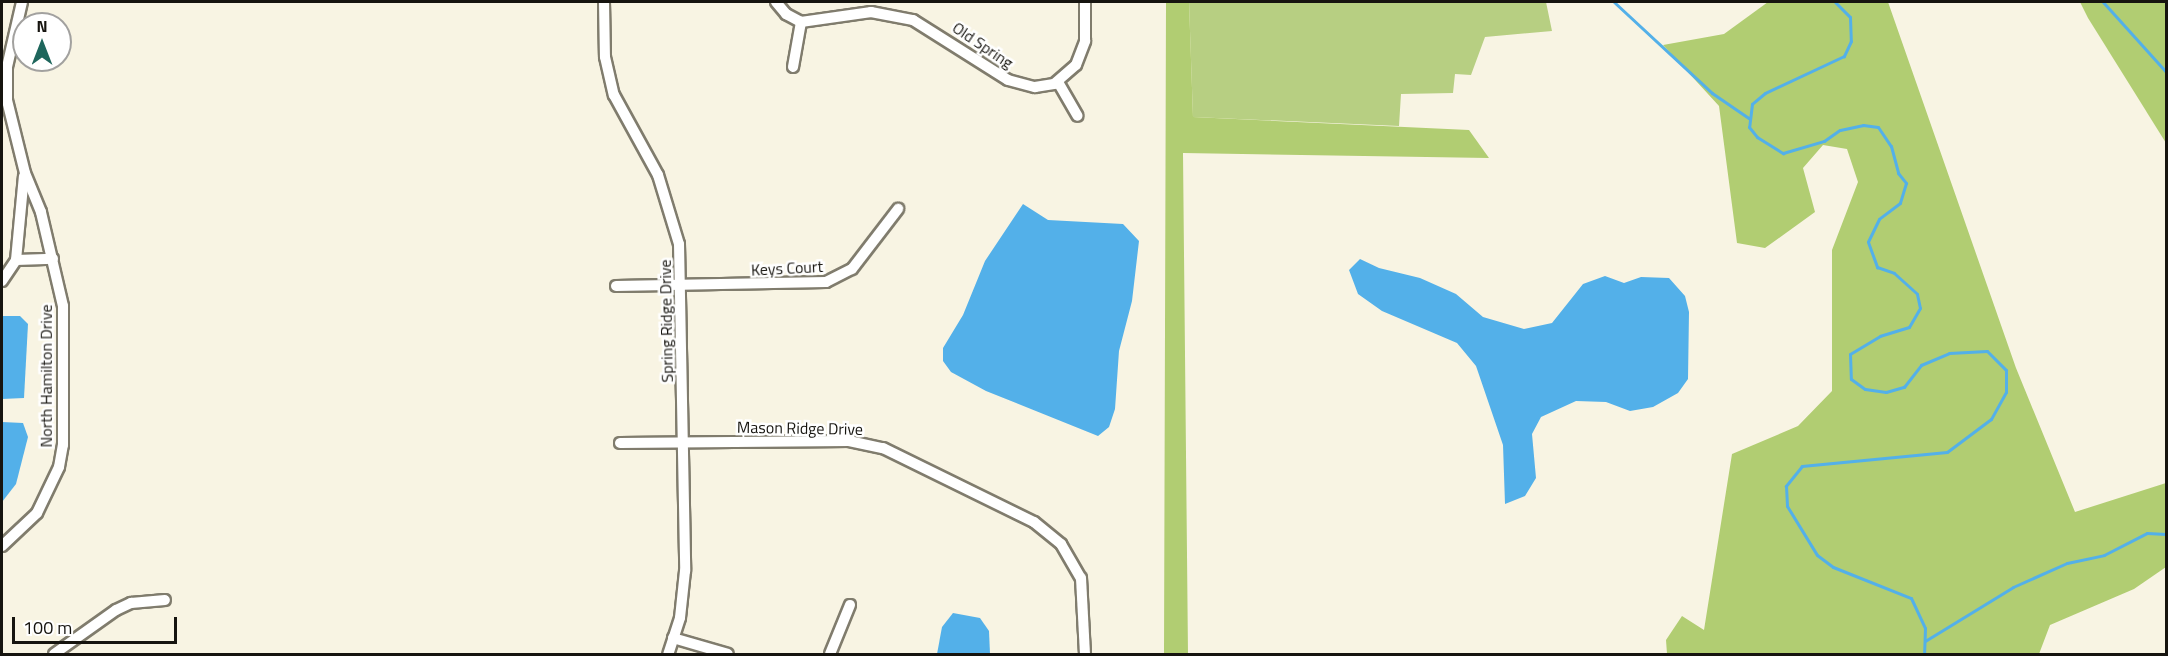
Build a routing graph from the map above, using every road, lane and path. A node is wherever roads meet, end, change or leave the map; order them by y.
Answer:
1 (22, 2) edge
2 (604, 2) edge
3 (776, 2) edge
4 (1085, 2) edge
5 (801, 22) junction
6 (793, 67) dead end
7 (1058, 82) junction
8 (1078, 116) dead end
9 (25, 173) junction
10 (898, 209) dead end
11 (53, 259) junction
12 (16, 260) junction
13 (2, 281) edge
14 (680, 285) junction
15 (616, 286) dead end
16 (620, 443) dead end
17 (684, 443) junction
18 (2, 546) edge
19 (165, 600) dead end
20 (850, 605) dead end
21 (673, 638) junction
22 (69, 650) edge
23 (54, 654) edge
24 (668, 654) edge
25 (728, 654) edge
26 (830, 654) edge
27 (1084, 654) edge

1 - 9 street, North Hamilton Drive
2 - 14 street, Spring Ridge Drive
3 - 5 street
4 - 7 street
5 - 6 street
5 - 7 street, Old Spring
7 - 8 street
9 - 11 street, North Hamilton Drive
9 - 12 street, North Hamilton Drive
10 - 14 street, Keys Court
11 - 12 street
11 - 18 street, North Hamilton Drive
12 - 13 street, North Hamilton Drive
14 - 15 street, Keys Court
14 - 17 street, Spring Ridge Drive
16 - 17 street, Mason Ridge Drive
17 - 21 street, Spring Ridge Drive
17 - 27 street, Mason Ridge Drive
19 - 22 street
20 - 26 street
21 - 24 street, Spring Ridge Drive
21 - 25 street
22 - 23 street

